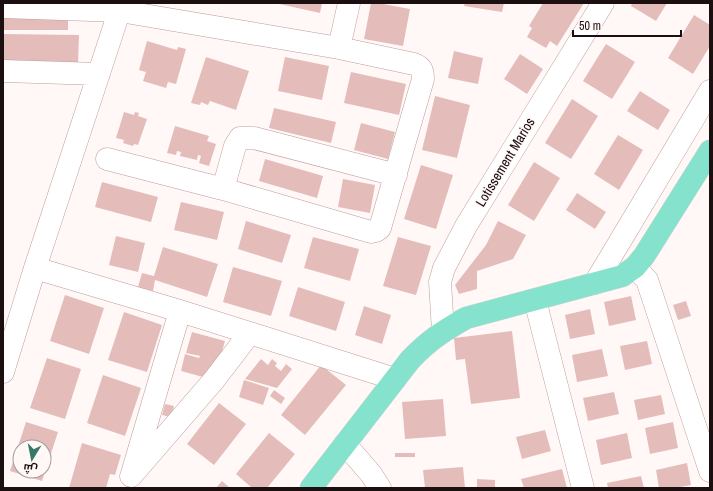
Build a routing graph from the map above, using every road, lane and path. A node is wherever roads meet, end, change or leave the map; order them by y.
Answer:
1 (349, 3) edge
2 (603, 3) edge
3 (3, 7) edge
4 (121, 7) edge
5 (339, 48) junction
6 (3, 71) edge
7 (98, 74) junction
8 (710, 90) edge
9 (710, 151) edge
10 (107, 159) dead end
11 (396, 175) junction
12 (223, 189) junction
13 (635, 267) junction
14 (35, 268) junction
15 (595, 283) junction
16 (535, 300) junction
17 (180, 311) junction
18 (443, 331) junction
19 (250, 333) junction
20 (3, 372) edge
21 (395, 379) junction
22 (345, 444) junction
23 (710, 471) edge
24 (129, 482) edge
25 (311, 488) edge
26 (380, 488) edge
27 (583, 488) edge

1 - 5 street
2 - 18 street, Lotissement Marios
3 - 4 street
4 - 5 street
4 - 7 street
5 - 11 street
6 - 7 street
7 - 14 street
8 - 15 street
9 - 13 main road
10 - 12 street
11 - 12 street
11 - 12 street
13 - 15 main road
13 - 23 street
14 - 17 street
14 - 20 street
15 - 16 main road
16 - 18 main road
16 - 27 street
17 - 19 street
17 - 24 street
18 - 21 main road
19 - 21 street
19 - 24 street
21 - 22 main road
22 - 25 main road
22 - 26 street

